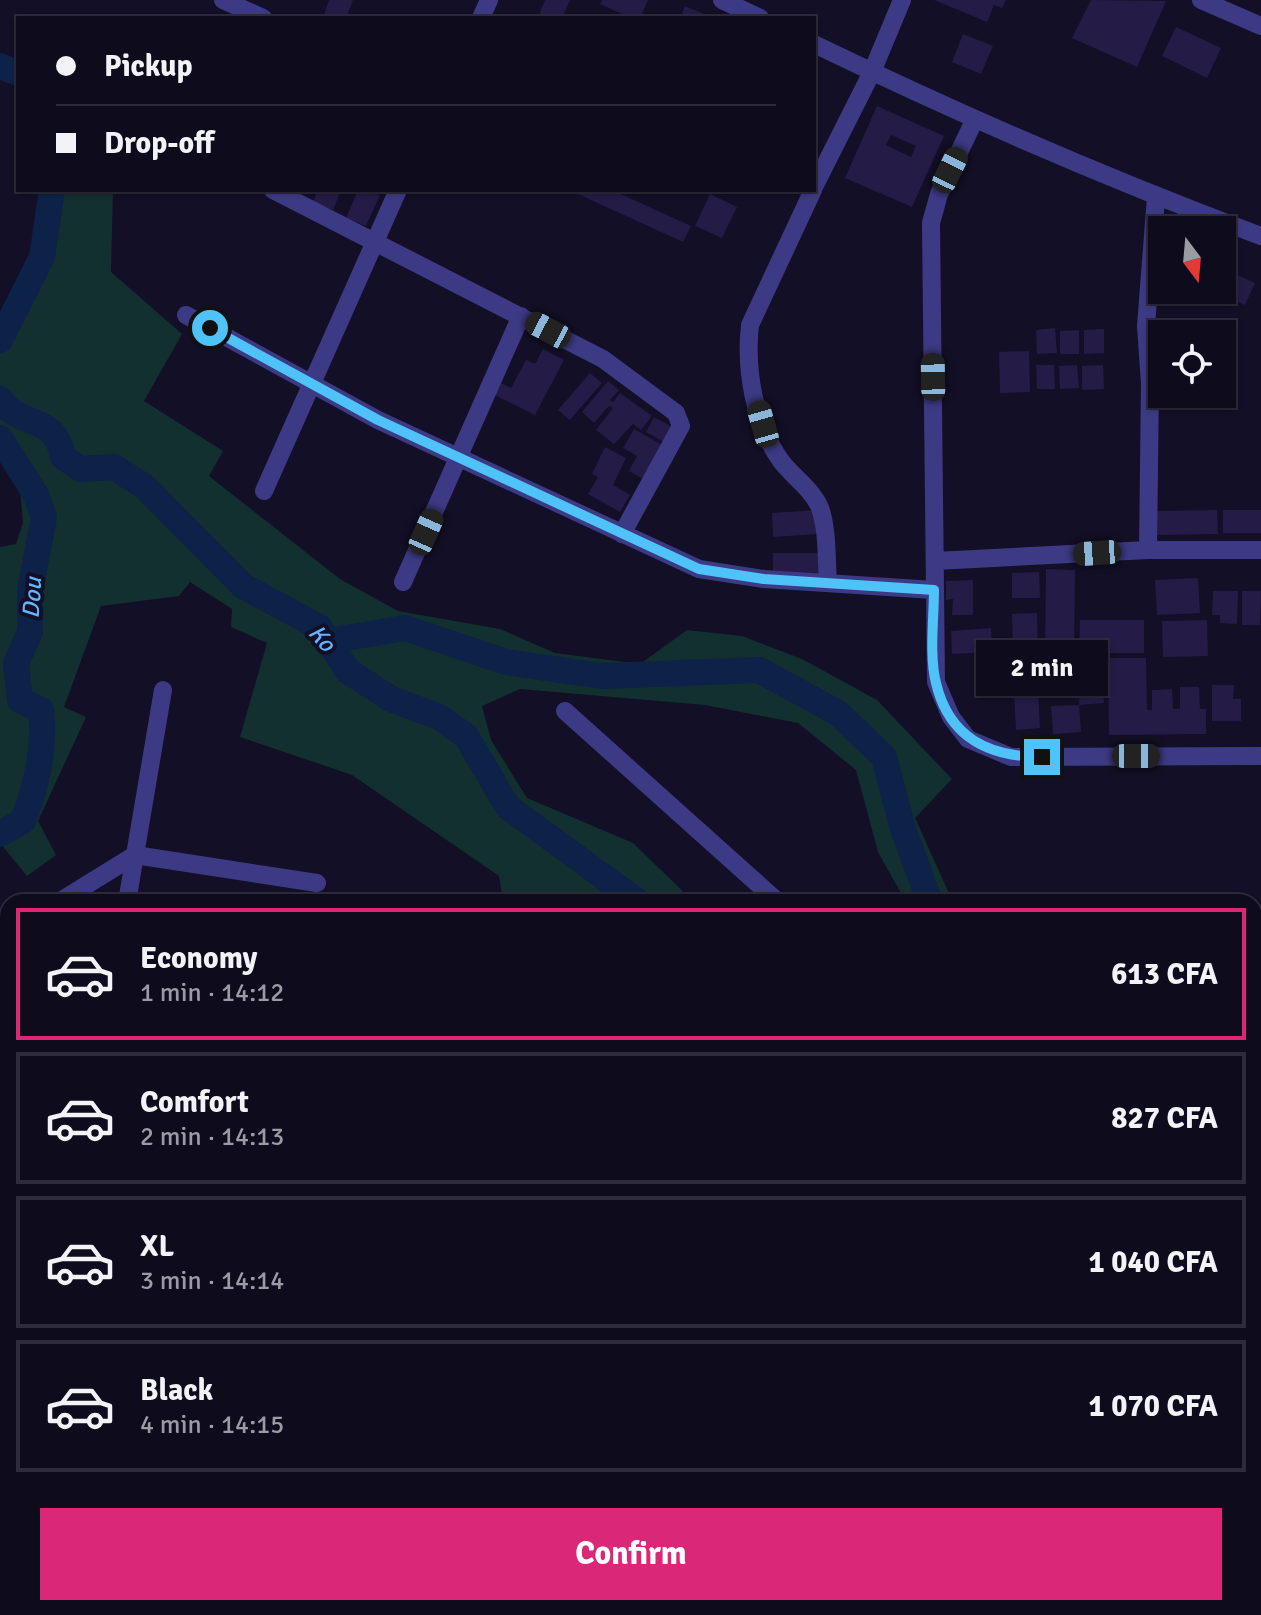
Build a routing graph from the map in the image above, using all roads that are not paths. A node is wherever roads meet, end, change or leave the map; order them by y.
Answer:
1 (223, 0) edge
2 (722, 0) edge
3 (902, 0) edge
4 (1201, 0) edge
5 (259, 16) edge
6 (756, 16) edge
7 (1261, 26) edge
8 (816, 45) edge
9 (872, 72) junction
10 (974, 121) junction
11 (816, 181) edge
12 (277, 192) edge
13 (397, 192) edge
14 (811, 192) edge
15 (1156, 197) junction
16 (1261, 236) edge
17 (374, 241) junction
18 (186, 315) dead end
19 (521, 316) junction
20 (311, 381) junction
21 (460, 456) junction
22 (264, 491) dead end
23 (622, 534) junction
24 (1148, 550) junction
25 (1261, 550) edge
26 (935, 561) junction
27 (403, 582) dead end
28 (828, 582) junction
29 (934, 590) junction
30 (163, 690) dead end
31 (565, 711) dead end
32 (1261, 756) edge
33 (135, 855) junction
34 (317, 883) dead end
35 (72, 894) edge
36 (128, 894) edge
37 (769, 894) edge

1 - 5 street
2 - 6 street
3 - 9 street
4 - 7 street
8 - 9 street
9 - 10 street
9 - 11 street
10 - 15 street
10 - 26 street
12 - 17 street
13 - 17 street
14 - 28 street
15 - 16 street
15 - 24 street
17 - 19 street
17 - 20 street
18 - 20 street
19 - 21 street
19 - 23 street
20 - 21 street
20 - 22 street
21 - 23 street
21 - 27 street
23 - 28 street
24 - 25 street
24 - 26 street
26 - 29 street
28 - 29 street
29 - 32 street
30 - 33 street
31 - 37 street
33 - 34 street
33 - 35 street
33 - 36 street

